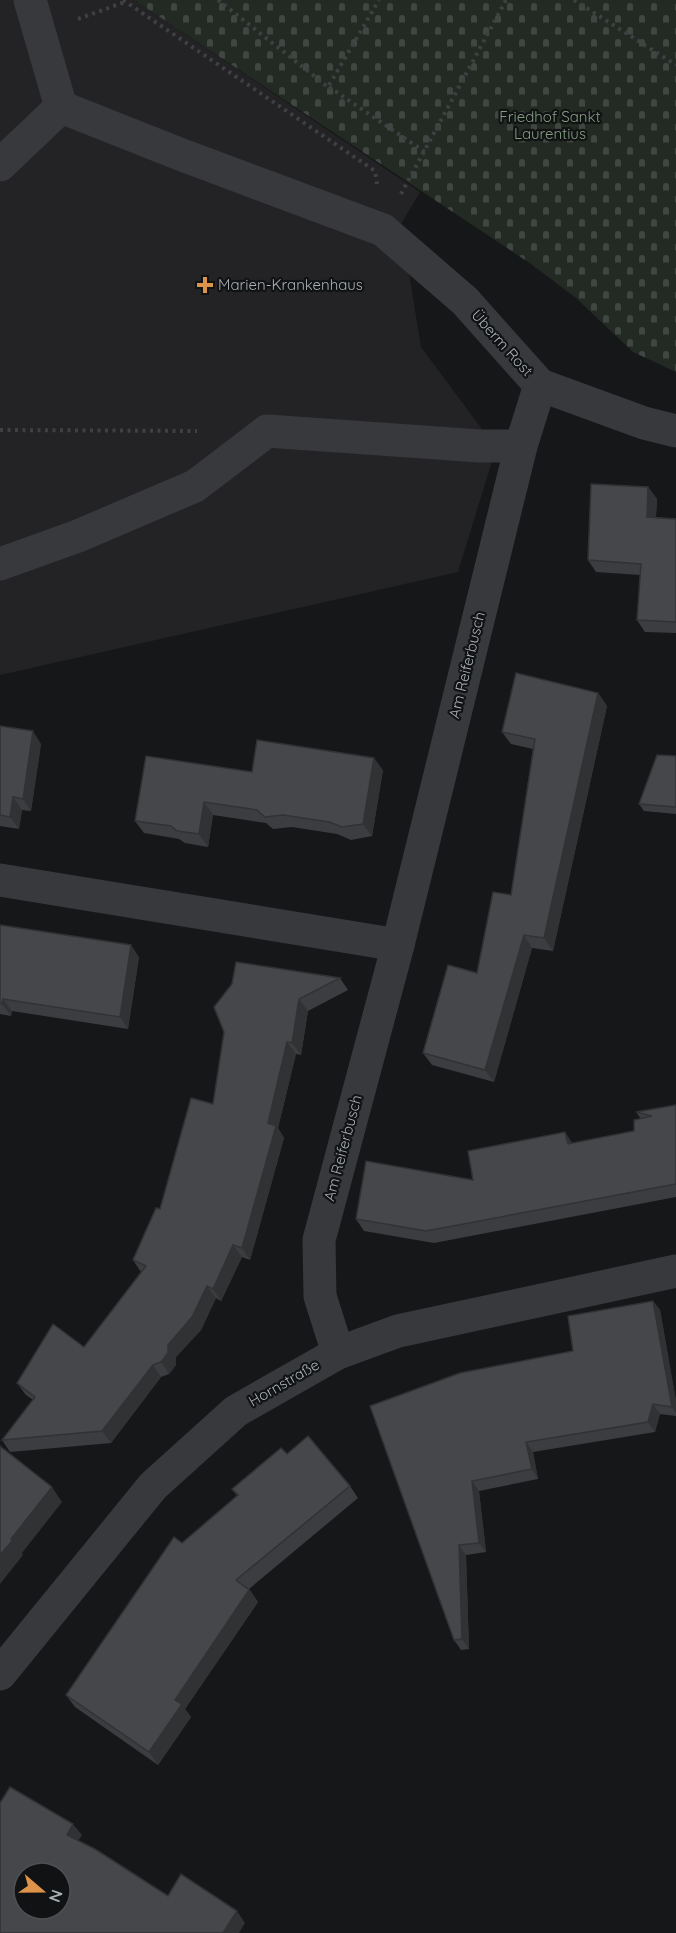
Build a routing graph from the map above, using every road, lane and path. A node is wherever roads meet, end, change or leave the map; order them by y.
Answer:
1 (30, 0) edge
2 (218, 0) edge
3 (379, 0) edge
4 (506, 0) edge
5 (574, 0) edge
6 (124, 1) edge
7 (39, 33) junction
8 (676, 66) edge
9 (328, 87) junction
10 (61, 107) junction
11 (425, 152) junction
12 (0, 165) edge
13 (383, 230) junction
14 (540, 385) junction
15 (0, 430) edge
16 (197, 431) dead end
17 (676, 431) edge
18 (521, 446) junction
19 (0, 564) edge
20 (0, 880) edge
21 (398, 945) junction
22 (676, 1271) edge
23 (338, 1353) junction
24 (0, 1674) edge

1 - 7 street
2 - 9 path
3 - 9 path
4 - 11 path
5 - 8 path
6 - 7 path
6 - 13 path
7 - 10 street
9 - 11 path
10 - 12 street
10 - 13 street
11 - 13 path
13 - 14 street, Überm Rost
14 - 17 street, Überm Rost
14 - 18 street, Am Reiferbusch
15 - 16 path
18 - 19 street
18 - 21 street, Am Reiferbusch
20 - 21 street
21 - 23 street, Am Reiferbusch
22 - 23 street, Hornstraße
23 - 24 street, Hornstraße

